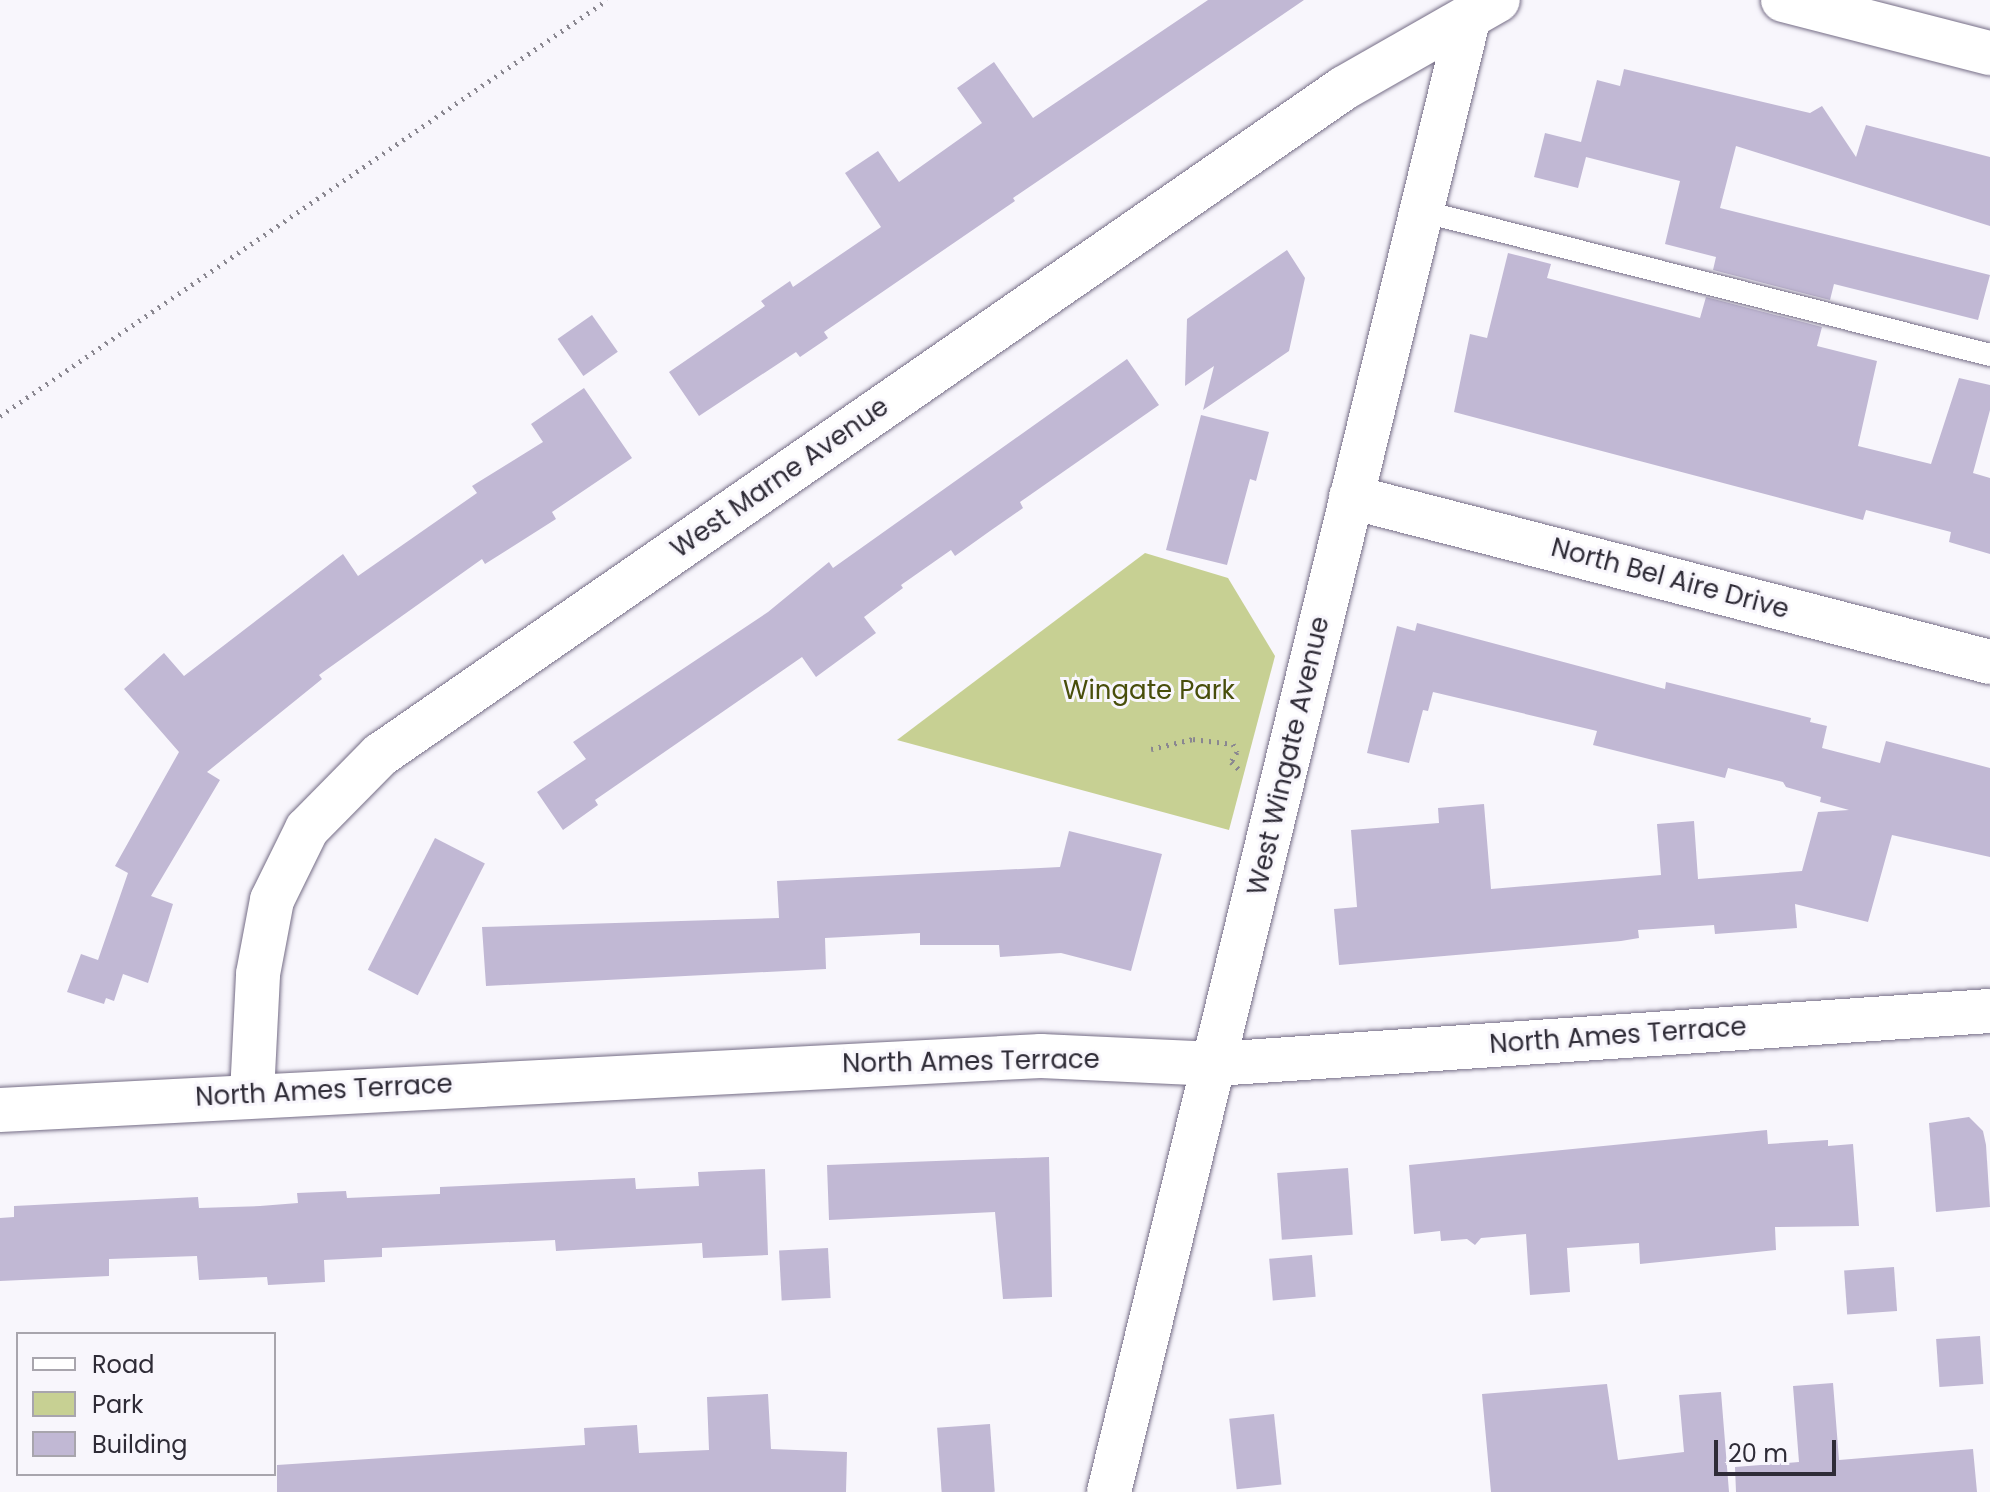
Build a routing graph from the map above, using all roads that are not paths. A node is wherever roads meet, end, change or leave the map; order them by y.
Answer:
1 (1783, 0) edge
2 (1483, 10) edge
3 (1990, 53) edge
4 (1425, 212) junction
5 (1990, 355) edge
6 (1351, 497) junction
7 (1990, 662) edge
8 (1990, 1011) edge
9 (1216, 1064) junction
10 (252, 1094) junction
11 (0, 1110) edge
12 (1109, 1492) edge

1 - 3 street
2 - 4 street, West Wingate Avenue
2 - 10 street, West Marne Avenue
4 - 5 lane
4 - 6 street, West Wingate Avenue
6 - 7 street, North Bel Aire Drive
6 - 9 street, West Wingate Avenue
8 - 9 street, North Ames Terrace
9 - 10 street, North Ames Terrace
9 - 12 street, West Wingate Avenue
10 - 11 street, North Ames Terrace

